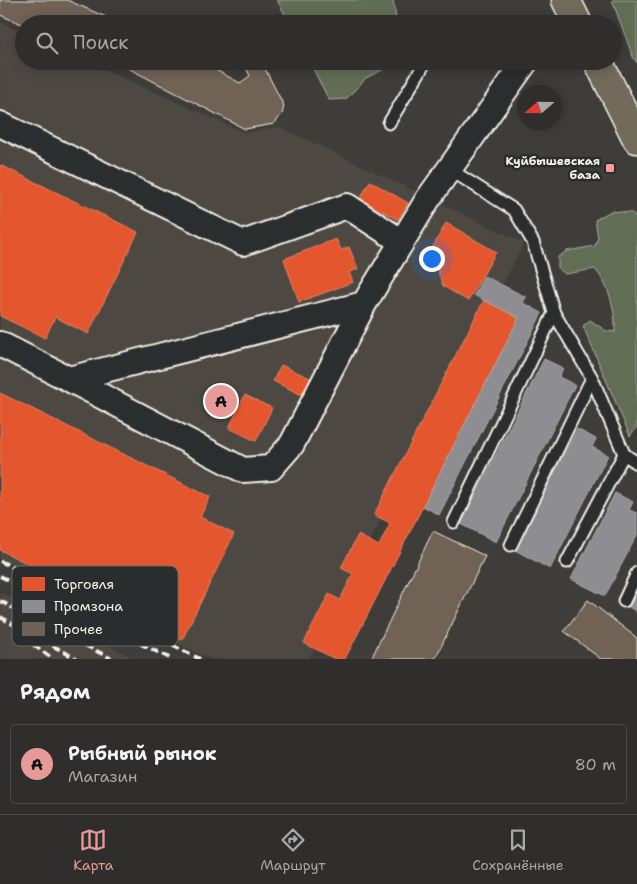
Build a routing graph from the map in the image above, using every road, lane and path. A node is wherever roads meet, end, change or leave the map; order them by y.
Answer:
1 (420, 70) edge
2 (518, 70) edge
3 (602, 70) edge
4 (388, 123) dead end
5 (0, 124) edge
6 (637, 139) edge
7 (450, 169) junction
8 (402, 242) junction
9 (364, 304) junction
10 (554, 313) junction
11 (0, 344) edge
12 (592, 378) junction
13 (69, 379) junction
14 (624, 454) junction
15 (637, 463) edge
16 (454, 522) dead end
17 (511, 545) dead end
18 (567, 562) dead end
19 (637, 573) edge
20 (624, 601) dead end

1 - 4 lane
2 - 7 street
3 - 6 main road
5 - 8 street
7 - 8 street
7 - 10 lane
8 - 9 street
9 - 13 street
9 - 13 street
10 - 12 lane
10 - 16 lane
11 - 13 street
12 - 14 lane
12 - 17 lane
14 - 15 lane
14 - 18 lane
19 - 20 lane

